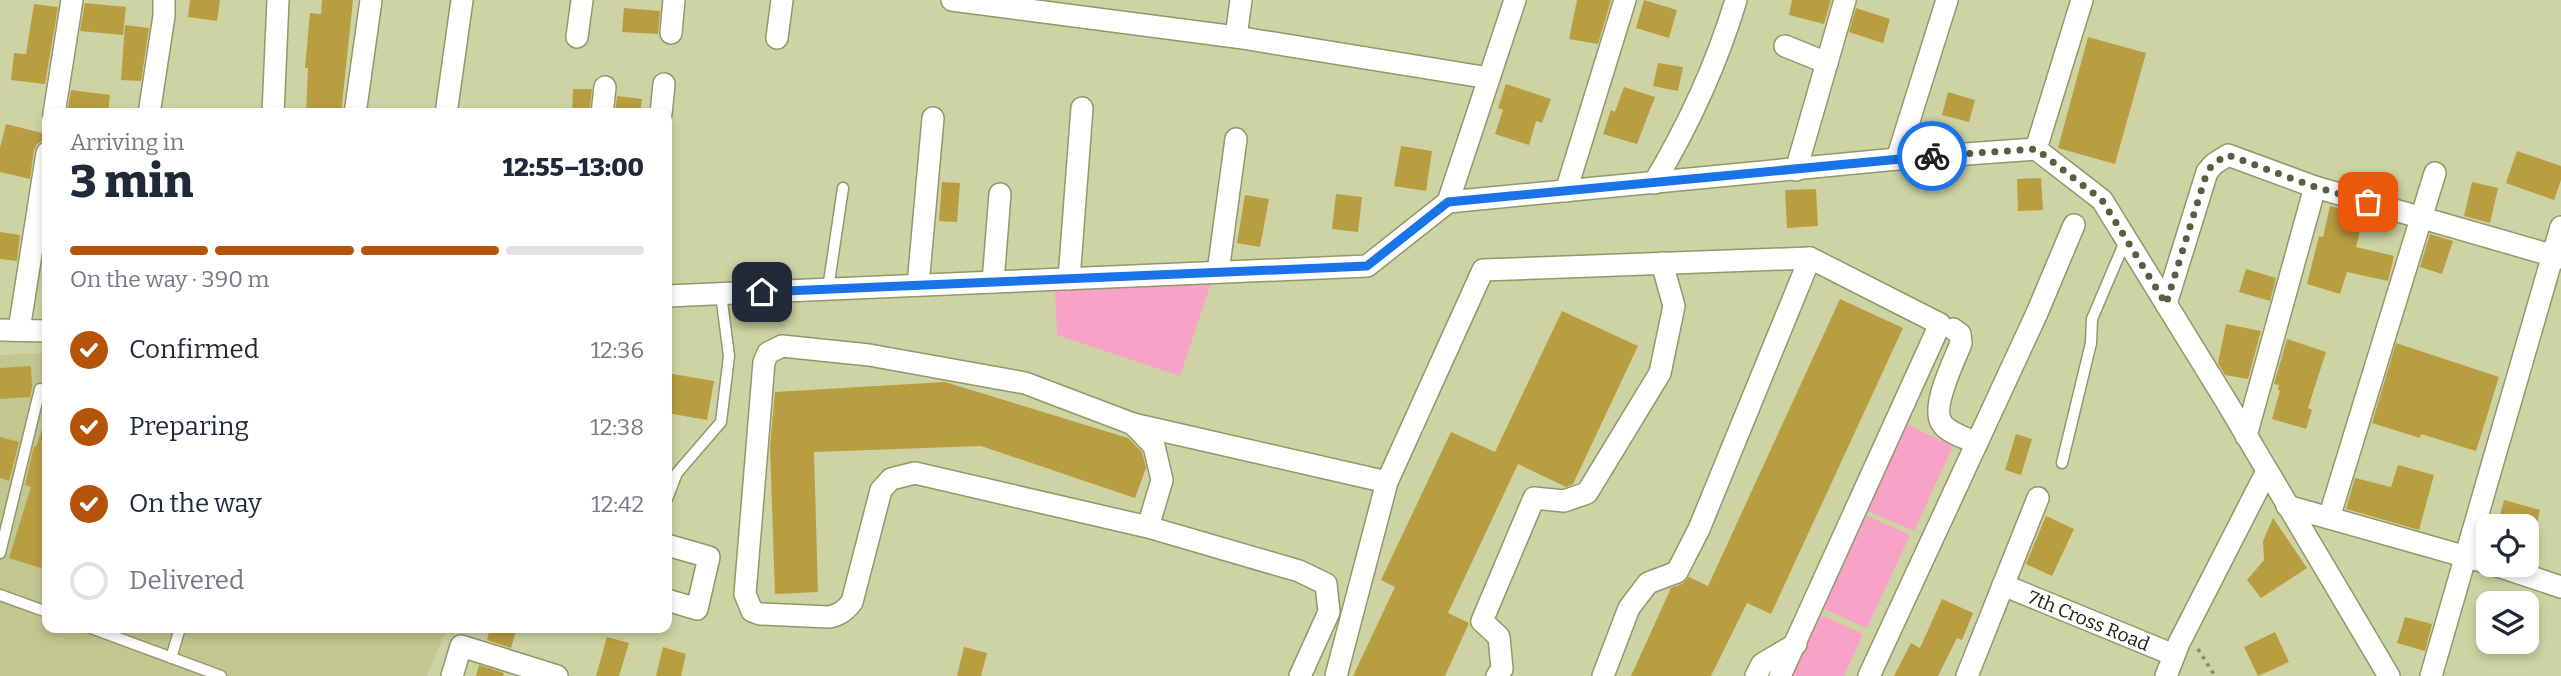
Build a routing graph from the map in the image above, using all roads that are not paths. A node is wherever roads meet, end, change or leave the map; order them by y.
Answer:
1 (72, 0) edge
2 (164, 0) edge
3 (278, 0) edge
4 (371, 0) edge
5 (462, 0) edge
6 (582, 0) edge
7 (674, 0) edge
8 (782, 0) edge
9 (957, 0) edge
10 (1241, 0) edge
11 (1515, 0) edge
12 (1625, 0) edge
13 (1736, 0) edge
14 (1845, 0) edge
15 (1947, 0) edge
16 (2082, 0) edge
17 (671, 33) dead end
18 (578, 37) dead end
19 (1236, 37) junction
20 (777, 38) dead end
21 (1785, 46) dead end
22 (1828, 63) junction
23 (1489, 78) junction
24 (664, 84) dead end
25 (605, 87) dead end
26 (55, 108) edge
27 (150, 108) edge
28 (273, 108) edge
29 (356, 108) edge
30 (447, 108) edge
31 (603, 108) edge
32 (662, 108) edge
33 (1082, 108) dead end
34 (933, 118) dead end
35 (1236, 139) dead end
36 (2036, 149) junction
37 (1897, 159) junction
38 (1797, 170) junction
39 (2435, 173) dead end
40 (42, 176) edge
41 (1654, 183) junction
42 (2315, 187) junction
43 (843, 188) dead end
44 (1566, 191) junction
45 (1000, 194) dead end
46 (1448, 202) junction
47 (2420, 217) junction
48 (2074, 225) dead end
49 (2561, 227) edge
50 (2126, 239) junction
51 (2557, 257) edge
52 (1810, 258) junction
53 (1662, 263) junction
54 (1218, 272) junction
55 (1069, 279) junction
56 (993, 282) junction
57 (918, 285) junction
58 (828, 289) junction
59 (721, 294) junction
60 (672, 296) edge
61 (2166, 304) junction
62 (1953, 329) dead end
63 (9, 330) edge
64 (42, 331) edge
65 (40, 389) dead end
66 (1133, 424) junction
67 (2246, 436) junction
68 (1977, 443) junction
69 (2062, 463) dead end
70 (2267, 471) junction
71 (1387, 482) junction
72 (672, 486) edge
73 (2038, 498) dead end
74 (2287, 506) junction
75 (2329, 518) junction
76 (1148, 527) junction
77 (672, 546) edge
78 (0, 553) edge
79 (2466, 555) junction
80 (709, 557) junction
81 (2476, 559) edge
82 (748, 562) junction
83 (2531, 577) edge
84 (2003, 585) junction
85 (2561, 587) edge
86 (0, 595) edge
87 (672, 602) edge
88 (42, 610) edge
89 (104, 633) edge
90 (178, 633) edge
91 (1796, 644) junction
92 (2174, 655) junction
93 (171, 658) junction
94 (221, 676) edge
95 (452, 676) edge
96 (557, 676) edge
97 (1300, 676) edge
98 (1336, 676) edge
99 (1497, 676) edge
100 (1603, 676) edge
101 (1756, 676) edge
102 (1780, 676) edge
103 (1869, 676) edge
104 (1967, 676) edge
105 (2166, 676) edge
106 (2389, 676) edge
107 (2431, 676) edge

1 - 26 street
2 - 27 street
3 - 28 street
4 - 29 street
5 - 30 street
6 - 18 street
7 - 17 street
8 - 20 street
9 - 19 street
10 - 19 street
11 - 23 street
12 - 44 street
13 - 41 street
14 - 22 street
15 - 37 street
16 - 36 street
19 - 23 street
21 - 22 street
22 - 38 street
23 - 46 street
24 - 32 street
25 - 31 street
33 - 55 street
34 - 57 street
35 - 54 street
36 - 37 street
36 - 50 street
37 - 38 street
38 - 41 street
39 - 47 street
40 - 63 street
41 - 44 street
42 - 47 street
42 - 61 street
42 - 67 street
43 - 58 lane
44 - 46 street
45 - 56 street
46 - 54 street
47 - 51 street
47 - 75 street
48 - 68 street
49 - 51 street
50 - 61 street
50 - 69 lane
51 - 79 street
52 - 53 street
52 - 91 street
52 - 100 street
53 - 71 street
53 - 99 street
54 - 55 street
55 - 56 street
56 - 57 street
57 - 58 street
58 - 59 street
59 - 60 street
59 - 72 lane
61 - 67 street
62 - 68 street
63 - 64 street
65 - 78 lane
66 - 71 street
66 - 76 street
66 - 82 street
67 - 70 street
68 - 103 street
70 - 74 street
70 - 92 street
71 - 98 street
73 - 84 street
74 - 75 street
74 - 106 street
75 - 79 street
76 - 82 street
76 - 97 street
77 - 80 street
79 - 81 street
79 - 107 street
80 - 82 street
80 - 87 street
83 - 85 street
84 - 92 street, 7th Cross Road
84 - 104 street
86 - 88 lane
89 - 93 lane
90 - 93 lane
91 - 101 street
91 - 102 street
92 - 105 street
93 - 94 lane
95 - 96 street

